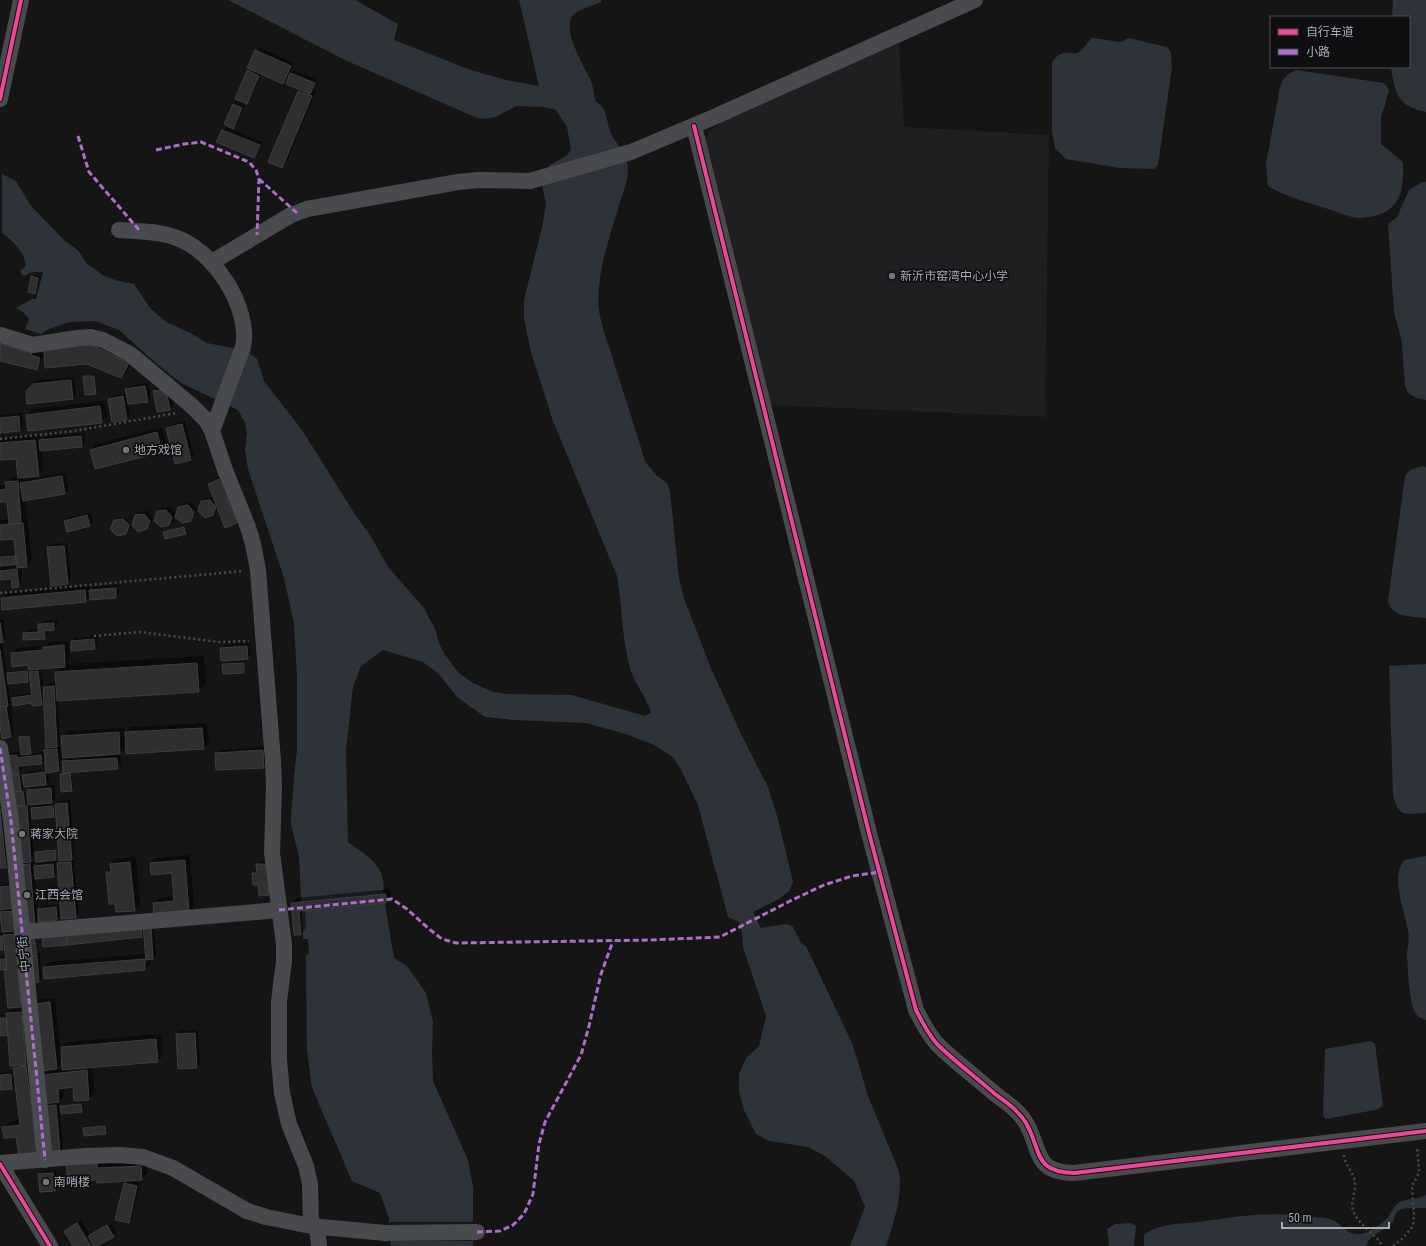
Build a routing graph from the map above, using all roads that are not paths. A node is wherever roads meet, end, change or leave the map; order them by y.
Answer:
1 (21, 0) edge
2 (975, 0) edge
3 (0, 99) edge
4 (694, 126) junction
5 (119, 230) dead end
6 (212, 262) junction
7 (0, 334) edge
8 (212, 430) junction
9 (0, 748) edge
10 (279, 910) junction
11 (22, 932) junction
12 (1421, 1132) edge
13 (45, 1160) junction
14 (0, 1164) edge
15 (314, 1226) junction
16 (477, 1232) dead end
17 (50, 1246) edge
18 (319, 1246) edge

1 - 3 street
2 - 4 street
4 - 6 street
4 - 12 street
5 - 6 street
6 - 8 street
7 - 8 street
8 - 10 street
9 - 11 street, 中宁街
10 - 11 street
10 - 15 street
11 - 13 street, 中宁街
13 - 14 street
13 - 15 street
14 - 17 street
15 - 16 street
15 - 18 street

